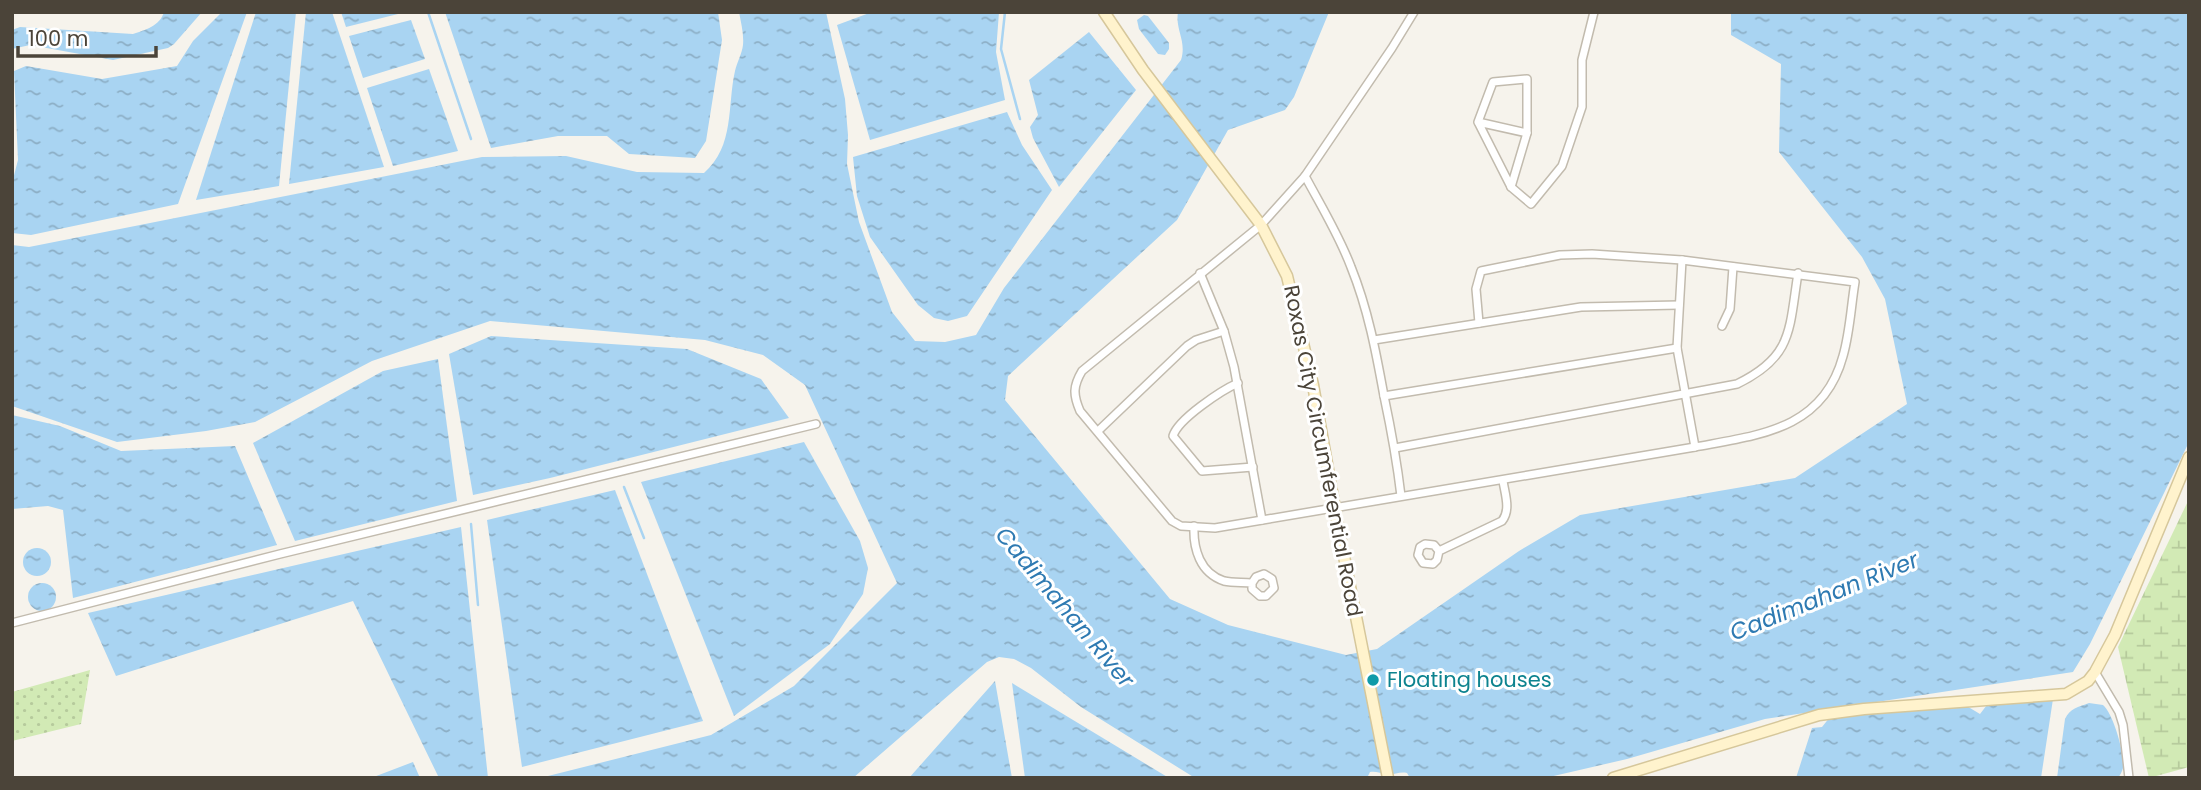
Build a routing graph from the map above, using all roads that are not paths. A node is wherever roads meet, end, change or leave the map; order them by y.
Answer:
1 (1104, 12) edge
2 (1414, 12) edge
3 (1594, 12) edge
4 (1478, 122) junction
5 (1527, 133) junction
6 (1305, 176) junction
7 (1511, 187) junction
8 (1261, 225) junction
9 (1682, 260) junction
10 (1733, 267) junction
11 (1200, 273) junction
12 (1798, 273) junction
13 (1679, 305) junction
14 (1479, 323) junction
15 (1722, 326) dead end
16 (1224, 331) junction
17 (1374, 340) junction
18 (1677, 348) junction
19 (1238, 383) junction
20 (1685, 394) junction
21 (1384, 396) junction
22 (816, 424) dead end
23 (1098, 431) junction
24 (1695, 447) junction
25 (1395, 448) junction
26 (2189, 457) edge
27 (1253, 467) junction
28 (1503, 481) junction
29 (1401, 496) junction
30 (1336, 507) junction
31 (1262, 520) junction
32 (1194, 526) junction
33 (1438, 551) dead end
34 (1252, 583) dead end
35 (12, 623) edge
36 (2095, 672) junction
37 (1388, 778) edge
38 (1612, 778) edge
39 (2129, 778) edge

1 - 8 main road, Roxas City Circumferential Road
2 - 6 street
3 - 7 street
4 - 5 street
4 - 5 street
4 - 7 street
5 - 7 street
6 - 8 street
6 - 17 street
8 - 11 street
8 - 30 main road, Roxas City Circumferential Road
9 - 10 street
9 - 13 street
9 - 14 street
10 - 12 street
10 - 15 street
11 - 16 street
11 - 23 street
12 - 20 street
12 - 24 street
13 - 14 street
13 - 18 street
14 - 17 street
16 - 19 street
16 - 23 street
17 - 21 street
18 - 20 street
18 - 21 street
19 - 27 street
19 - 27 street
20 - 24 street
20 - 25 street
21 - 25 street
22 - 35 street
23 - 32 street
24 - 28 street
25 - 29 street
26 - 36 main road
27 - 31 street
28 - 29 street
28 - 33 street
29 - 30 street
30 - 31 street
30 - 37 main road, Roxas City Circumferential Road
31 - 32 street
32 - 34 street
36 - 38 main road
36 - 39 street

